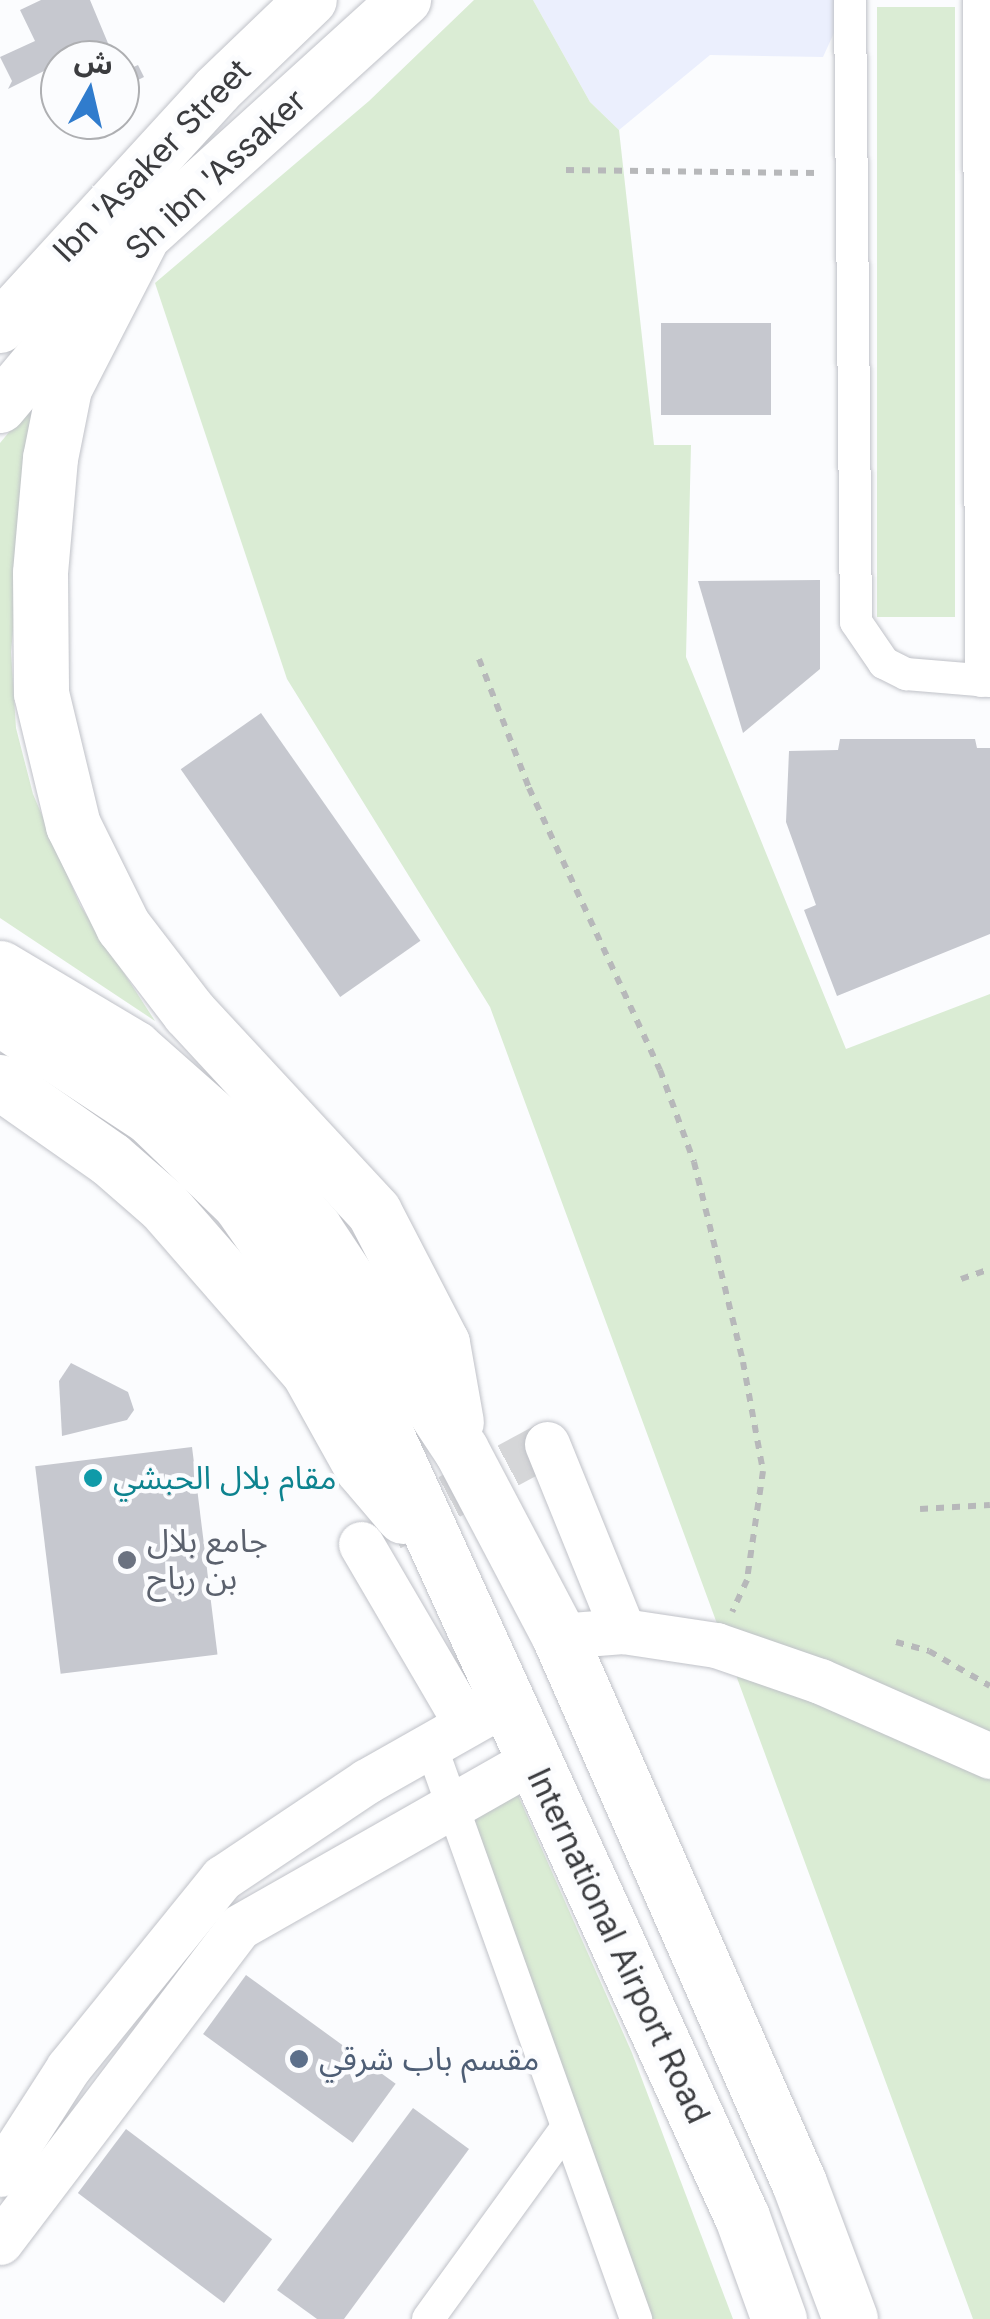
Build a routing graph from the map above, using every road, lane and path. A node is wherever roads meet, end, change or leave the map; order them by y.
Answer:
1 (311, 0) edge
2 (405, 0) edge
3 (850, 0) edge
4 (978, 0) edge
5 (566, 170) dead end
6 (848, 173) junction
7 (140, 240) junction
8 (0, 327) edge
9 (0, 407) edge
10 (480, 659) dead end
11 (986, 681) edge
12 (0, 968) edge
13 (0, 1018) edge
14 (0, 1082) edge
15 (990, 1269) edge
16 (961, 1279) dead end
17 (547, 1444) dead end
18 (460, 1450) junction
19 (990, 1505) edge
20 (920, 1509) dead end
21 (361, 1544) dead end
22 (454, 1575) junction
23 (624, 1630) junction
24 (558, 1636) junction
25 (896, 1642) dead end
26 (716, 1645) junction
27 (990, 1686) edge
28 (467, 1724) junction
29 (990, 1756) edge
30 (533, 1760) junction
31 (454, 1808) junction
32 (567, 2127) junction
33 (0, 2174) edge
34 (0, 2242) edge
35 (428, 2319) edge
36 (636, 2319) edge
37 (780, 2319) edge
38 (850, 2319) edge

1 - 8 main road, Ibn 'Asaker Street
2 - 7 main road, Sh ibn 'Assaker
3 - 6 street
4 - 11 street
5 - 6 path
6 - 11 street
7 - 9 main road, Sh ibn 'Assaker
7 - 18 highway
10 - 26 path
12 - 18 highway
13 - 22 highway, International Airport Road
14 - 22 highway
15 - 16 path
17 - 23 main road
18 - 24 highway, International Airport Road
19 - 20 path
21 - 28 main road
22 - 28 highway, International Airport Road
23 - 24 main road
23 - 26 main road
24 - 38 highway, International Airport Road
25 - 27 path
26 - 29 main road
28 - 30 highway, International Airport Road
28 - 31 street
28 - 33 main road
30 - 31 main road
30 - 37 highway, International Airport Road
31 - 32 street
31 - 34 main road
32 - 35 street
32 - 36 street

